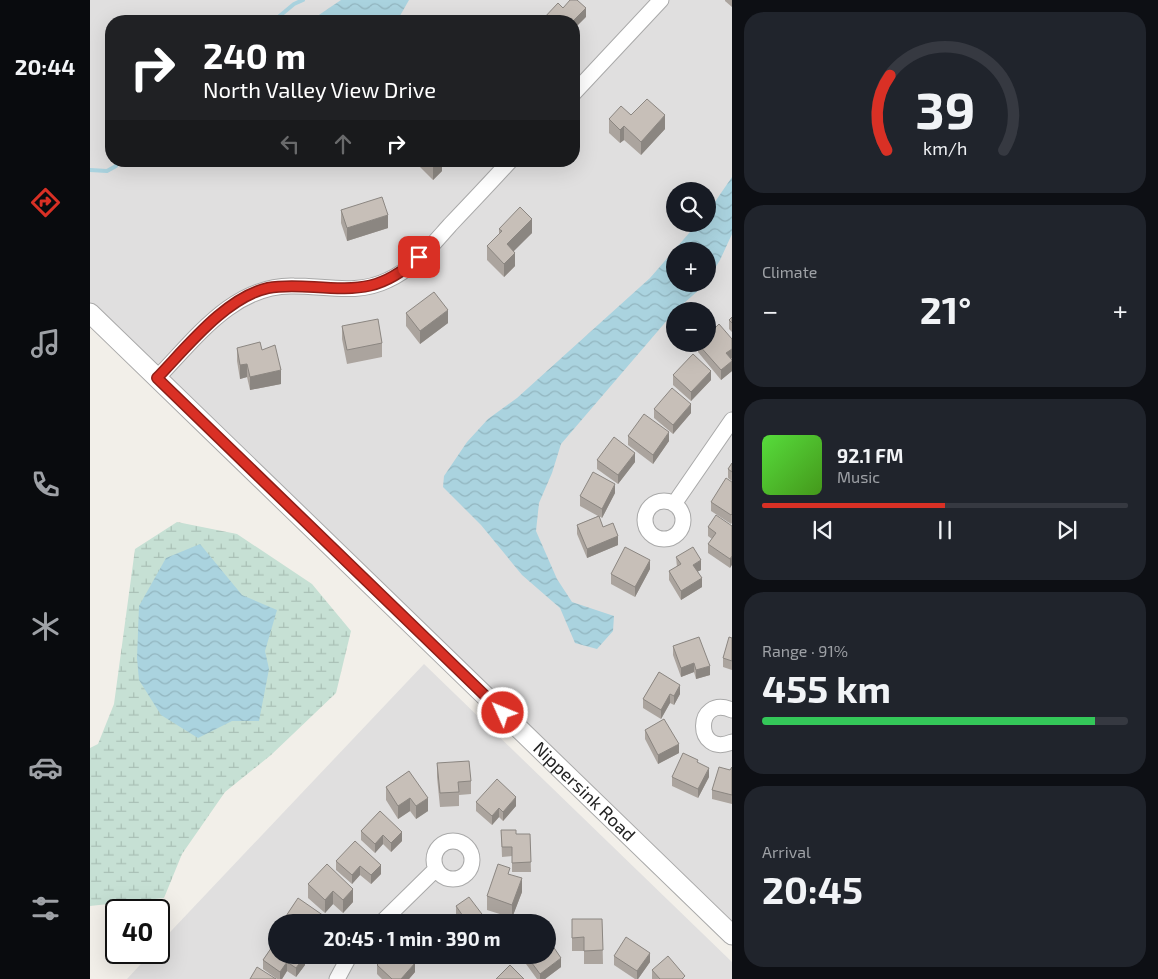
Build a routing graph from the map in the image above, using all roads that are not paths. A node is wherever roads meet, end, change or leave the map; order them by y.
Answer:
1 (661, 0) edge
2 (580, 87) edge
3 (504, 167) edge
4 (90, 313) edge
5 (157, 378) junction
6 (732, 420) edge
7 (674, 504) dead end
8 (732, 710) edge
9 (732, 742) edge
10 (436, 869) dead end
11 (390, 914) edge
12 (732, 935) edge
13 (345, 964) edge
14 (337, 979) edge

1 - 2 street
3 - 5 street
4 - 5 street, Nippersink Road
5 - 12 street, Nippersink Road
6 - 7 street
8 - 9 street
10 - 11 street
13 - 14 street

